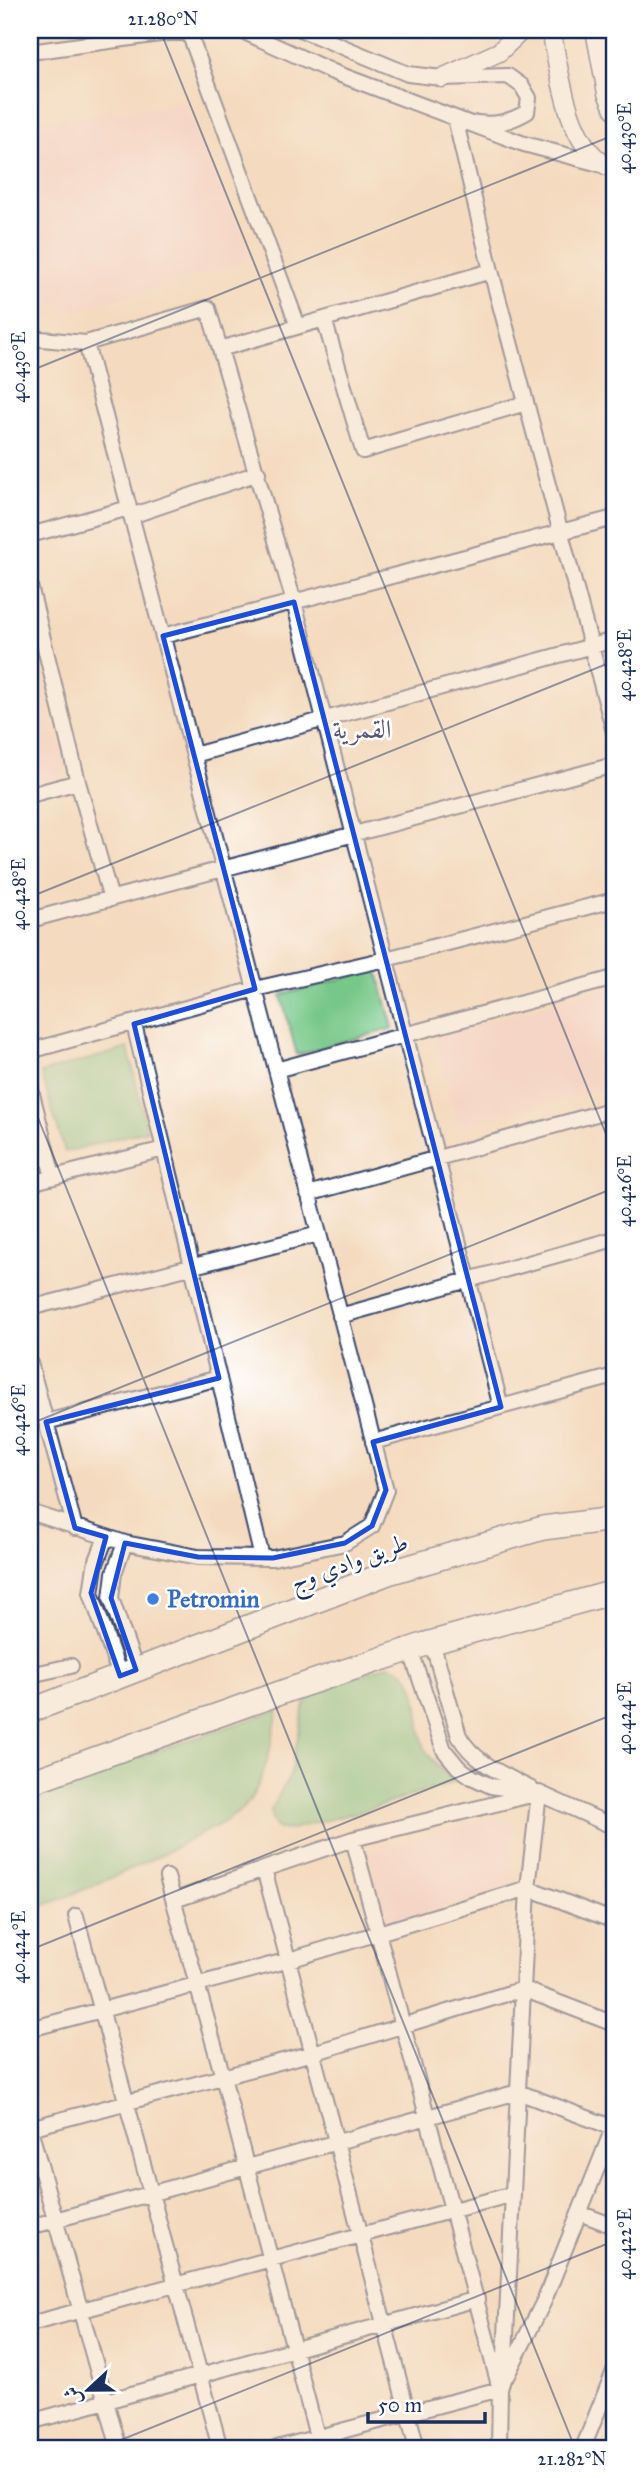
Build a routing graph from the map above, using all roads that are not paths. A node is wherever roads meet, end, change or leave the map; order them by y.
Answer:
1 (240, 30) edge
2 (302, 30) edge
3 (522, 30) edge
4 (551, 30) edge
5 (595, 30) edge
6 (191, 31) edge
7 (30, 52) edge
8 (442, 78) junction
9 (614, 108) edge
10 (455, 118) junction
11 (609, 167) edge
12 (491, 271) junction
13 (324, 319) junction
14 (298, 326) junction
15 (30, 338) edge
16 (86, 343) junction
17 (220, 349) junction
18 (526, 403) junction
19 (258, 473) junction
20 (130, 512) junction
21 (614, 518) edge
22 (561, 534) junction
23 (30, 535) edge
24 (30, 586) edge
25 (294, 602) junction
26 (163, 636) junction
27 (614, 640) edge
28 (592, 647) junction
29 (325, 719) junction
30 (614, 732) edge
31 (194, 755) junction
32 (614, 765) edge
33 (78, 782) junction
34 (30, 795) edge
35 (354, 833) junction
36 (223, 869) junction
37 (111, 899) junction
38 (614, 900) edge
39 (30, 920) edge
40 (386, 959) junction
41 (614, 978) edge
42 (255, 989) junction
43 (134, 1024) junction
44 (406, 1036) junction
45 (30, 1051) edge
46 (276, 1070) junction
47 (30, 1086) edge
48 (614, 1109) edge
49 (164, 1149) junction
50 (437, 1158) junction
51 (53, 1177) junction
52 (30, 1183) edge
53 (308, 1194) junction
54 (319, 1234) junction
55 (614, 1239) edge
56 (192, 1266) junction
57 (468, 1280) junction
58 (30, 1308) edge
59 (340, 1316) junction
60 (31, 1370) edge
61 (614, 1376) edge
62 (219, 1378) junction
63 (501, 1407) junction
64 (46, 1422) junction
65 (373, 1442) junction
66 (30, 1512) edge
67 (614, 1519) edge
68 (75, 1528) junction
69 (106, 1537) junction
70 (125, 1543) junction
71 (262, 1558) junction
72 (614, 1592) edge
73 (421, 1646) junction
74 (71, 1665) dead end
75 (128, 1673) junction
76 (30, 1675) edge
77 (30, 1711) edge
78 (30, 1782) edge
79 (539, 1793) junction
80 (614, 1827) edge
81 (353, 1839) junction
82 (264, 1869) junction
83 (167, 1877) dead end
84 (528, 1888) junction
85 (175, 1900) junction
86 (76, 1916) dead end
87 (614, 1922) edge
88 (377, 1933) junction
89 (289, 1960) junction
90 (198, 1984) junction
91 (523, 1989) junction
92 (102, 2010) junction
93 (614, 2024) edge
94 (403, 2026) junction
95 (30, 2029) edge
96 (313, 2053) junction
97 (223, 2077) junction
98 (518, 2092) junction
99 (127, 2102) junction
100 (428, 2117) junction
101 (614, 2127) edge
102 (30, 2129) edge
103 (336, 2142) junction
104 (246, 2167) junction
105 (151, 2193) junction
106 (513, 2194) junction
107 (453, 2210) junction
108 (579, 2213) junction
109 (55, 2220) junction
110 (614, 2226) edge
111 (30, 2227) edge
112 (361, 2235) junction
113 (270, 2259) junction
114 (176, 2285) junction
115 (477, 2299) junction
116 (81, 2310) junction
117 (30, 2324) edge
118 (384, 2325) junction
119 (294, 2350) junction
120 (614, 2371) edge
121 (200, 2375) junction
122 (500, 2389) junction
123 (106, 2401) junction
124 (408, 2414) junction
125 (30, 2422) edge
126 (318, 2443) edge
127 (118, 2448) edge
128 (220, 2448) edge
129 (277, 2448) edge
130 (417, 2448) edge
131 (499, 2448) edge
132 (583, 2448) edge

1 - 10 street
2 - 8 street
3 - 8 street
4 - 11 street
5 - 9 street
6 - 7 street
6 - 14 street
8 - 10 street
10 - 11 street
10 - 12 street
12 - 13 street
12 - 18 street
13 - 14 street
13 - 18 street
14 - 17 street
15 - 16 street
16 - 17 street
16 - 20 street
17 - 19 street
18 - 22 street
19 - 20 street
19 - 25 street
20 - 23 street
20 - 26 street
21 - 22 street
22 - 25 street
22 - 28 street
24 - 33 street
25 - 26 street
25 - 29 street
26 - 31 street
27 - 28 street
28 - 29 street
28 - 30 street
29 - 31 street
29 - 35 street
31 - 36 street
32 - 35 street
33 - 34 street
33 - 37 street
35 - 36 street
35 - 40 street
36 - 37 street
36 - 42 street
37 - 39 street
38 - 40 street
40 - 42 street
40 - 44 street
41 - 44 street
42 - 43 street
42 - 46 street
43 - 45 street
43 - 49 street
44 - 46 street
44 - 50 street
46 - 53 street
47 - 51 street
48 - 50 street
49 - 51 street
49 - 56 street
50 - 53 street
50 - 57 street
51 - 52 street
53 - 54 street
54 - 56 street
54 - 59 street
55 - 57 street
56 - 58 street
56 - 62 street
57 - 59 street
57 - 63 street
59 - 65 street
60 - 64 street
61 - 63 street
62 - 64 street
62 - 71 street
63 - 65 street
64 - 68 street
65 - 71 street
66 - 68 street
67 - 75 main road, طريق وادي وج
68 - 69 street
69 - 70 street
69 - 75 street
70 - 71 street
70 - 75 street
72 - 73 main road
73 - 78 main road
73 - 79 street
73 - 79 street
74 - 76 street
75 - 77 main road, طريق وادي وج
79 - 80 street
79 - 81 street
79 - 84 street
81 - 82 street
81 - 88 street
82 - 85 street
82 - 89 street
83 - 85 street
84 - 87 street
84 - 88 street
84 - 91 street
85 - 90 street
86 - 92 street
88 - 89 street
88 - 94 street
89 - 90 street
89 - 96 street
90 - 92 street
90 - 97 street
91 - 93 street
91 - 94 street
91 - 98 street
92 - 95 street
92 - 99 street
94 - 96 street
94 - 100 street
96 - 97 street
96 - 103 street
97 - 99 street
97 - 104 street
98 - 100 street
98 - 101 street
98 - 106 street
99 - 102 street
99 - 105 street
100 - 103 street
100 - 107 street
101 - 108 street
102 - 109 street
103 - 104 street
103 - 112 street
104 - 105 street
104 - 113 street
105 - 109 street
105 - 114 street
106 - 107 street
106 - 122 street
107 - 112 street
107 - 115 street
108 - 110 street
108 - 122 street
109 - 111 street
109 - 116 street
112 - 113 street
112 - 118 street
113 - 114 street
113 - 119 street
114 - 116 street
114 - 121 street
115 - 118 street
115 - 122 street
116 - 117 street
116 - 123 street
118 - 119 street
118 - 124 street
119 - 121 street
119 - 126 street
120 - 132 street
121 - 123 street
121 - 128 street
122 - 124 street
122 - 131 street
123 - 125 street
123 - 127 street
124 - 126 street
124 - 130 street
126 - 129 street

